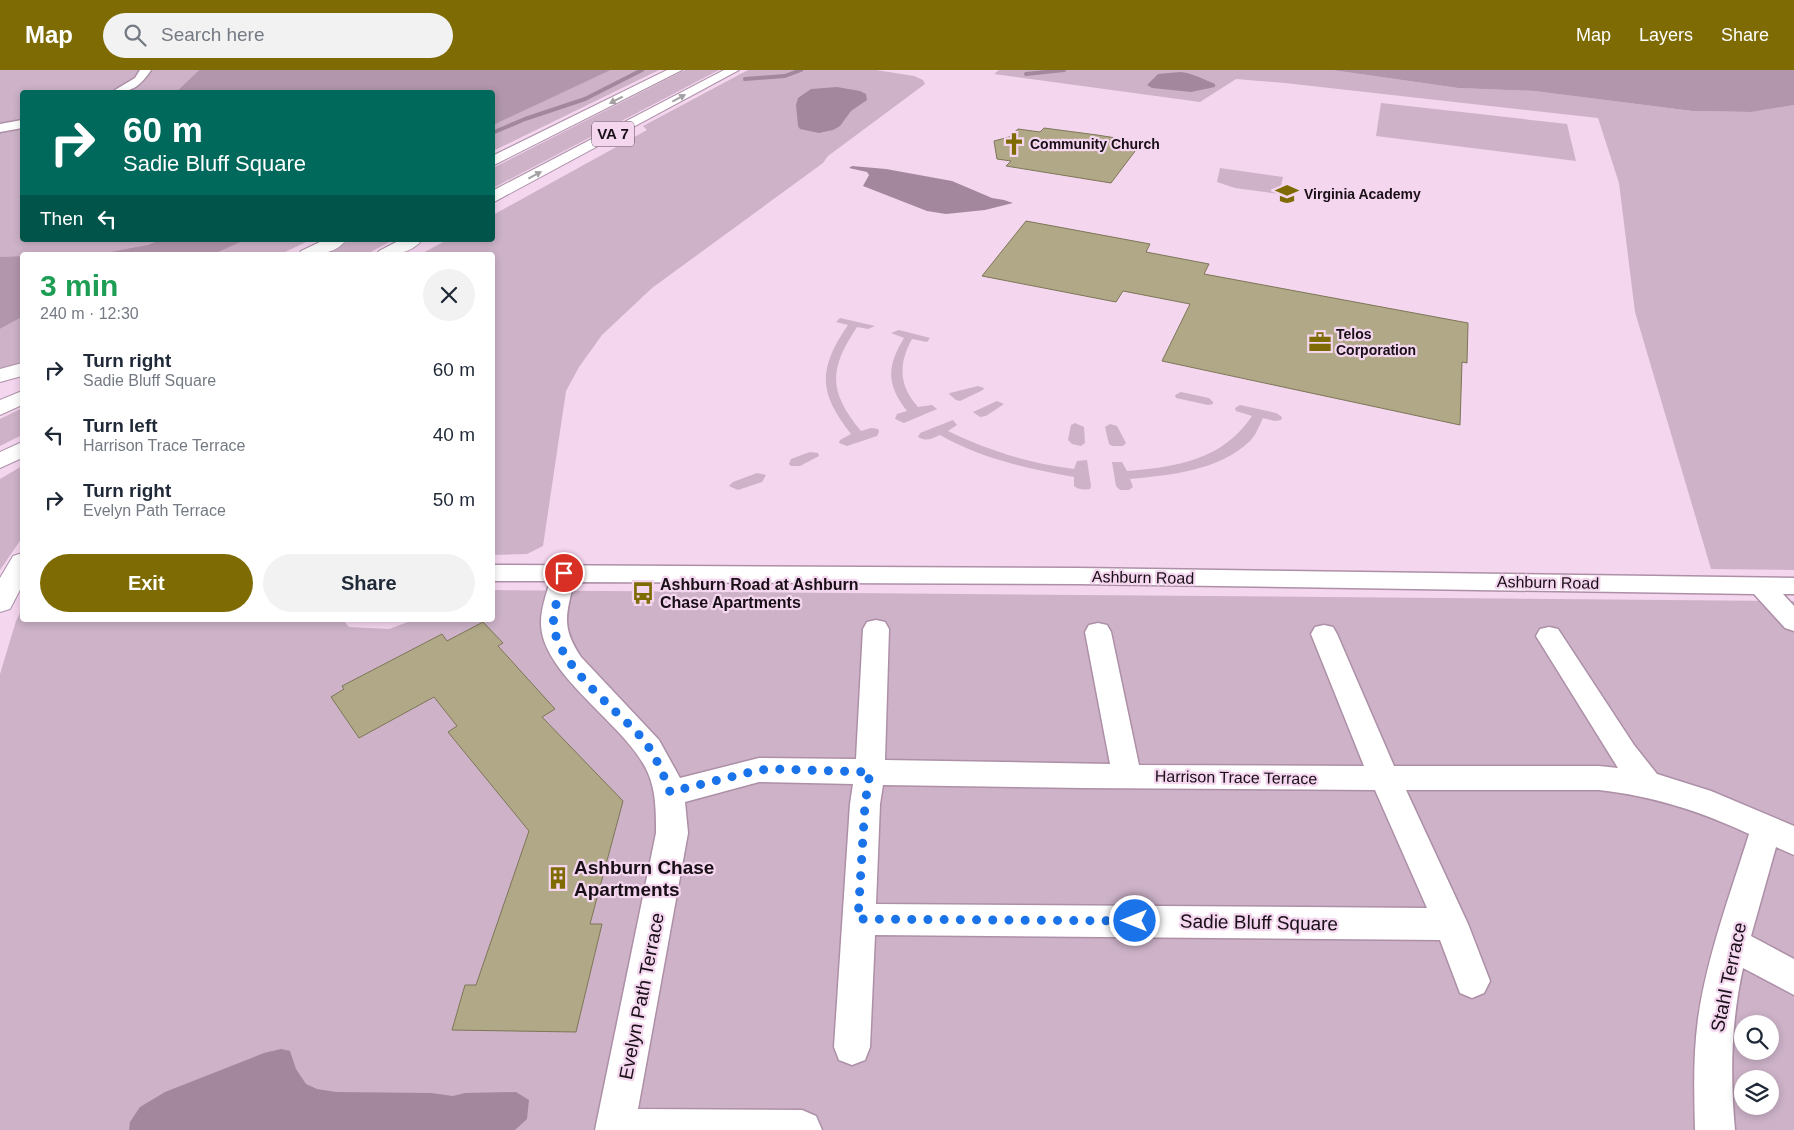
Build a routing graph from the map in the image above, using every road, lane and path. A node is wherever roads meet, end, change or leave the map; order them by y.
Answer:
1 (676, 70) edge
2 (733, 70) edge
3 (152, 72) edge
4 (122, 90) edge
5 (134, 90) edge
6 (20, 124) edge
7 (0, 128) edge
8 (20, 128) edge
9 (0, 133) edge
10 (495, 160) edge
11 (495, 196) edge
12 (332, 242) edge
13 (409, 242) edge
14 (313, 252) edge
15 (391, 252) edge
16 (20, 370) edge
17 (0, 376) edge
18 (20, 398) edge
19 (0, 408) edge
20 (20, 450) edge
21 (0, 461) edge
22 (20, 566) edge
23 (495, 573) edge
24 (564, 573) junction
25 (1760, 586) junction
26 (1794, 586) edge
27 (0, 602) edge
28 (1794, 622) edge
29 (876, 629) dead end
30 (1098, 632) dead end
31 (1324, 634) dead end
32 (1549, 636) dead end
33 (870, 772) junction
34 (1127, 776) junction
35 (1384, 778) junction
36 (1646, 783) junction
37 (670, 792) junction
38 (1780, 835) edge
39 (858, 919) junction
40 (1451, 924) junction
41 (1733, 944) junction
42 (1794, 978) edge
43 (1472, 981) dead end
44 (852, 1047) dead end
45 (615, 1129) edge
46 (802, 1130) edge
47 (1715, 1130) edge

1 -> 10 highway, VA 7
11 -> 2 highway, VA 7
3 - 4 street
3 - 5 street
6 - 7 street
8 - 9 street
12 - 14 highway
13 - 15 highway
16 - 17 highway
18 - 19 highway
20 - 21 highway
22 - 27 highway
23 - 24 street, Ashburn Road
24 - 25 street, Ashburn Road
24 - 37 street, Evelyn Path Terrace
25 - 26 street, Ashburn Road
25 - 28 street
29 - 33 street
30 - 34 street
31 - 35 street
32 - 36 street
33 - 34 street, Harrison Trace Terrace
33 - 37 street, Harrison Trace Terrace
33 - 39 street
34 - 35 street, Harrison Trace Terrace
35 - 36 street, Harrison Trace Terrace
35 - 40 street
36 - 38 street, Harrison Trace Terrace
37 - 45 street, Evelyn Path Terrace
38 - 41 street, Stahl Terrace
39 - 40 street, Sadie Bluff Square
39 - 44 street
40 - 43 street
41 - 42 street
41 - 47 street, Stahl Terrace
45 - 46 street

